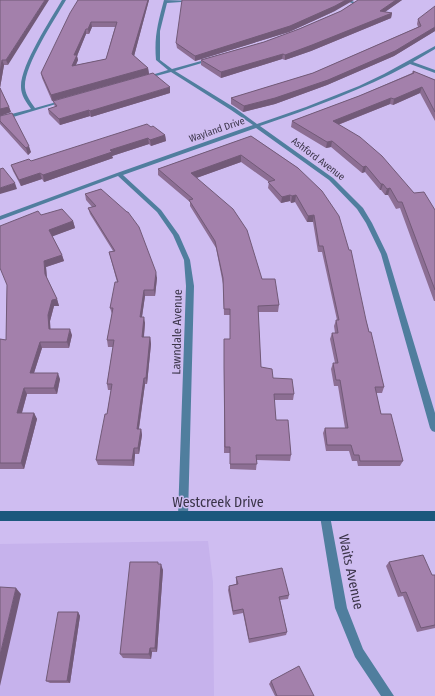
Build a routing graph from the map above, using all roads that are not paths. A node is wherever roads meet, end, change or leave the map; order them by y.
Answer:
1 (64, 0) edge
2 (344, 0) edge
3 (166, 1) edge
4 (195, 1) edge
5 (357, 1) edge
6 (350, 6) edge
7 (435, 47) edge
8 (212, 59) edge
9 (411, 63) junction
10 (171, 71) junction
11 (435, 72) edge
12 (141, 80) edge
13 (72, 99) edge
14 (34, 109) junction
15 (0, 119) edge
16 (256, 126) junction
17 (119, 174) junction
18 (0, 218) edge
19 (435, 428) edge
20 (0, 516) edge
21 (183, 516) junction
22 (325, 516) junction
23 (435, 516) edge
24 (388, 696) edge

1 - 14 street
2 - 5 street
3 - 4 street
3 - 10 street, Ashford Avenue
5 - 6 street
7 - 9 street, Wayland Drive
8 - 10 street
9 - 11 street
9 - 16 street, Wayland Drive
10 - 12 street
10 - 16 street, Ashford Avenue
13 - 14 street
14 - 15 street
16 - 17 street, Wayland Drive
16 - 19 street, Ashford Avenue
17 - 18 street, Wayland Drive
17 - 21 street, Lawndale Avenue
20 - 21 street, Westcreek Drive
21 - 22 street, Westcreek Drive
22 - 23 street, Westcreek Drive
22 - 24 street, Waits Avenue

